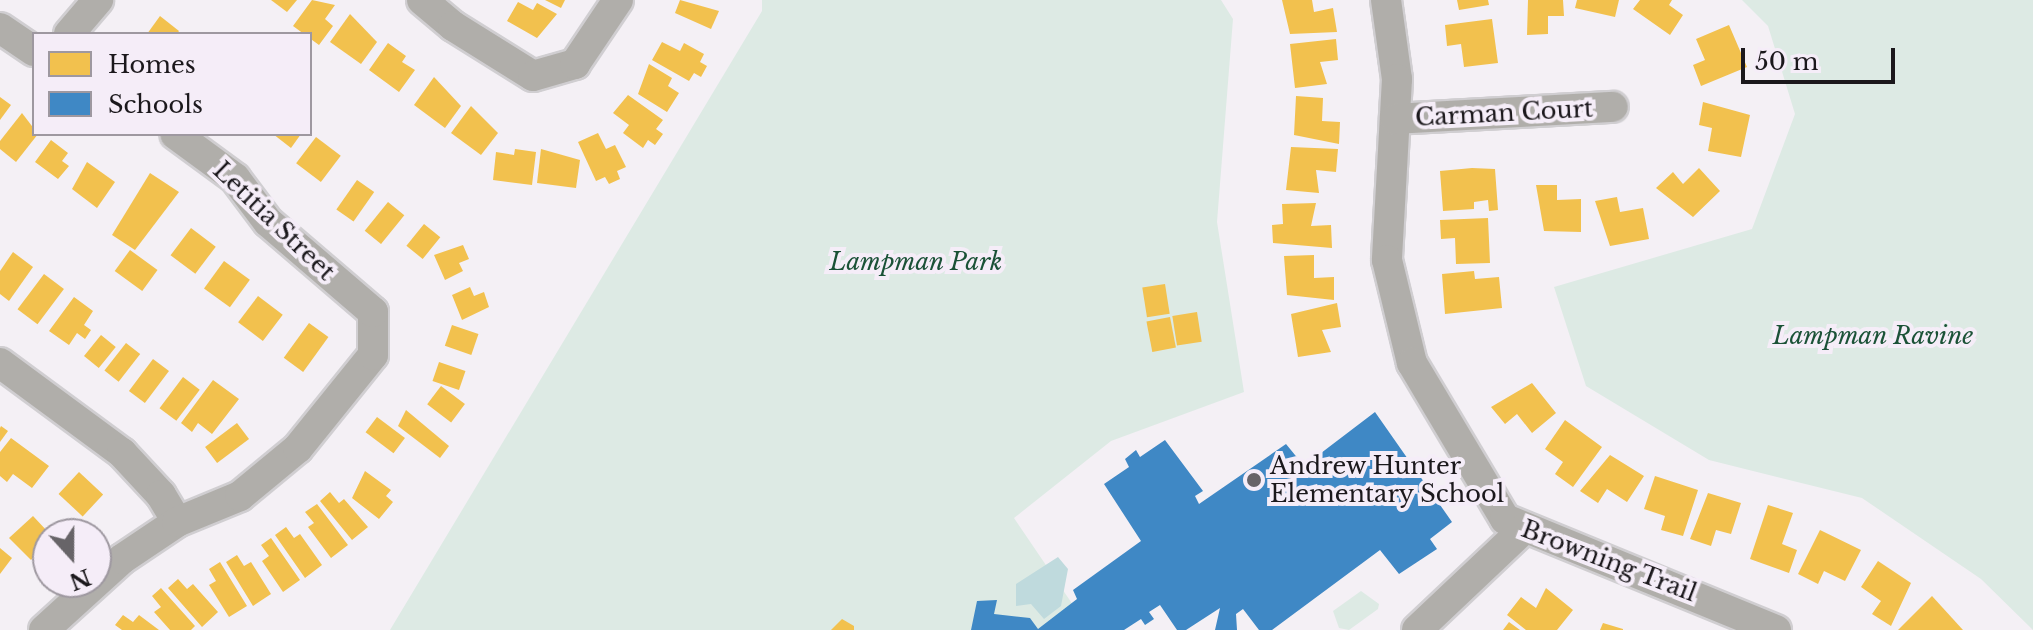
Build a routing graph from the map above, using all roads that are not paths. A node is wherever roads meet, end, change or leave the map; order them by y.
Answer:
1 (98, 0) edge
2 (422, 0) edge
3 (618, 0) edge
4 (1386, 0) edge
5 (0, 28) edge
6 (71, 32) edge
7 (32, 50) edge
8 (1613, 107) dead end
9 (1395, 119) junction
10 (178, 136) edge
11 (0, 363) edge
12 (177, 522) junction
13 (1525, 528) junction
14 (44, 630) edge
15 (1417, 630) edge
16 (1776, 630) edge

1 - 6 street
2 - 3 street
4 - 9 street, Browning Trail
5 - 7 street
8 - 9 street, Carman Court
9 - 13 street, Browning Trail
10 - 12 street, Letitia Street
11 - 12 street
12 - 14 street, Letitia Street
13 - 15 street
13 - 16 street, Browning Trail

